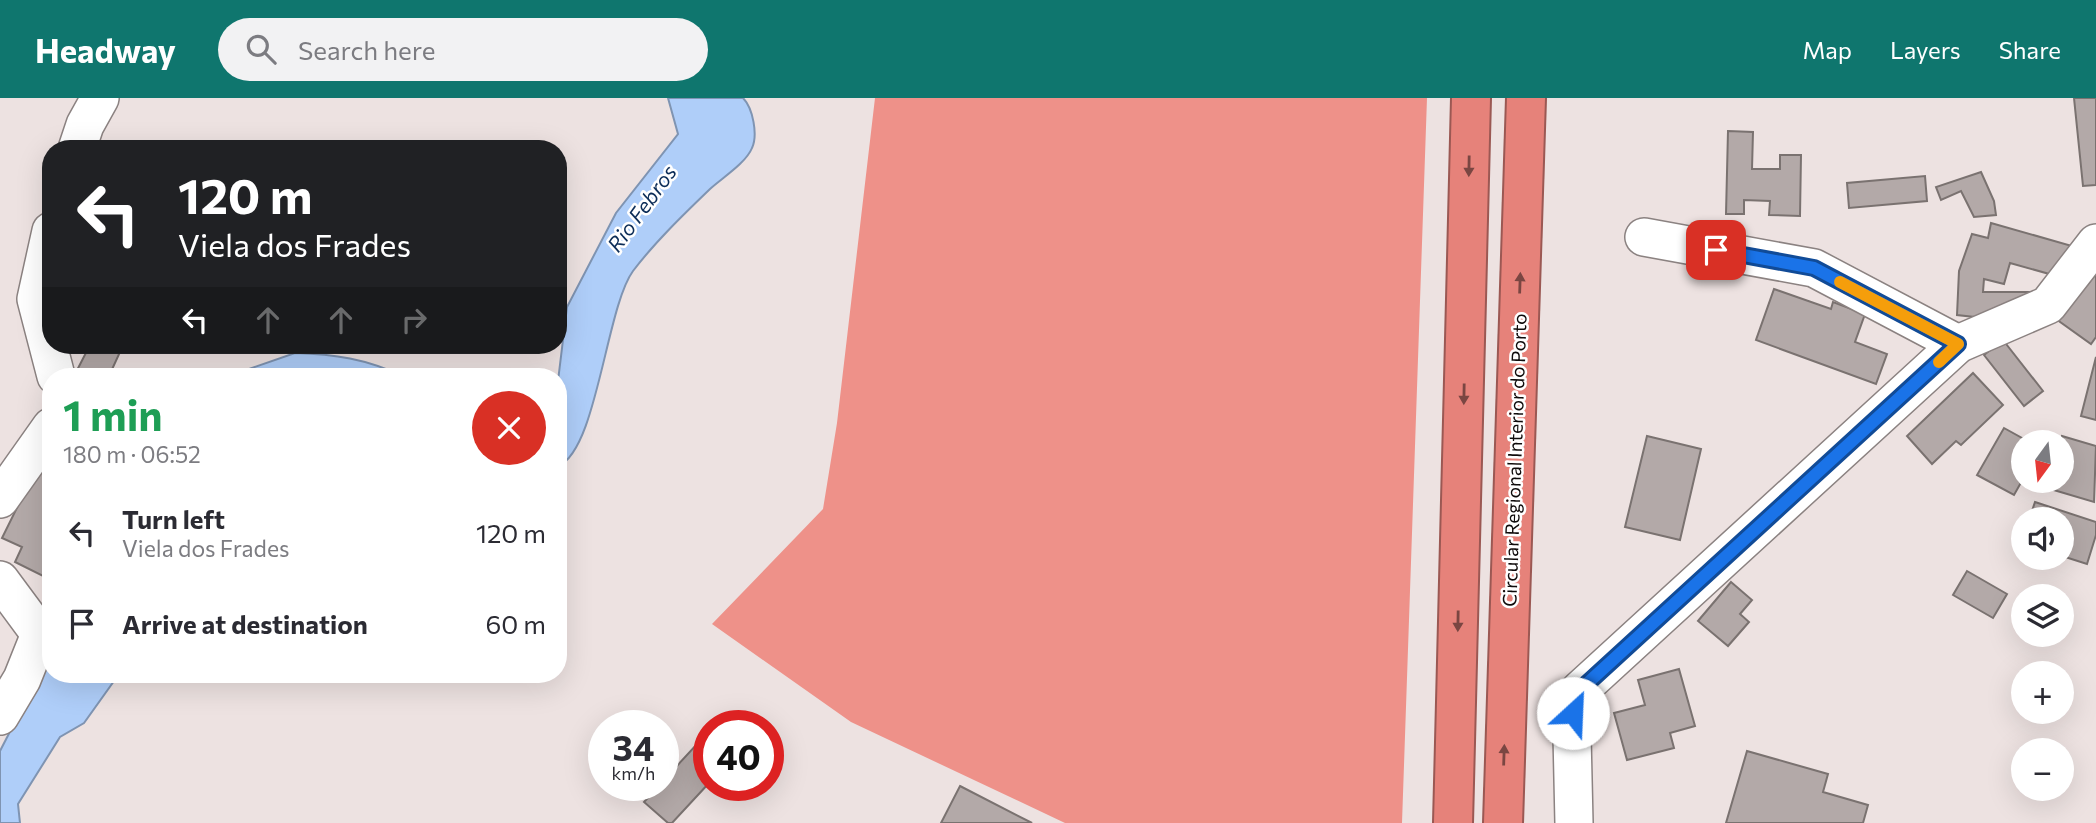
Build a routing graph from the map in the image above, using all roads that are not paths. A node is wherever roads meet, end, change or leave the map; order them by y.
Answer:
1 (100, 98) edge
2 (1471, 98) edge
3 (1526, 98) edge
4 (80, 140) edge
5 (1644, 237) dead end
6 (2096, 243) edge
7 (42, 272) edge
8 (42, 322) edge
9 (1958, 344) junction
10 (42, 440) edge
11 (0, 499) edge
12 (0, 580) edge
13 (0, 716) edge
14 (1453, 823) edge
15 (1503, 823) edge
16 (1574, 823) edge

1 - 4 street
2 -> 14 highway
15 -> 3 highway, Circular Regional Interior do Porto
5 - 9 street
6 - 9 street
7 - 8 street
9 - 16 street
10 - 11 street
12 - 13 street

